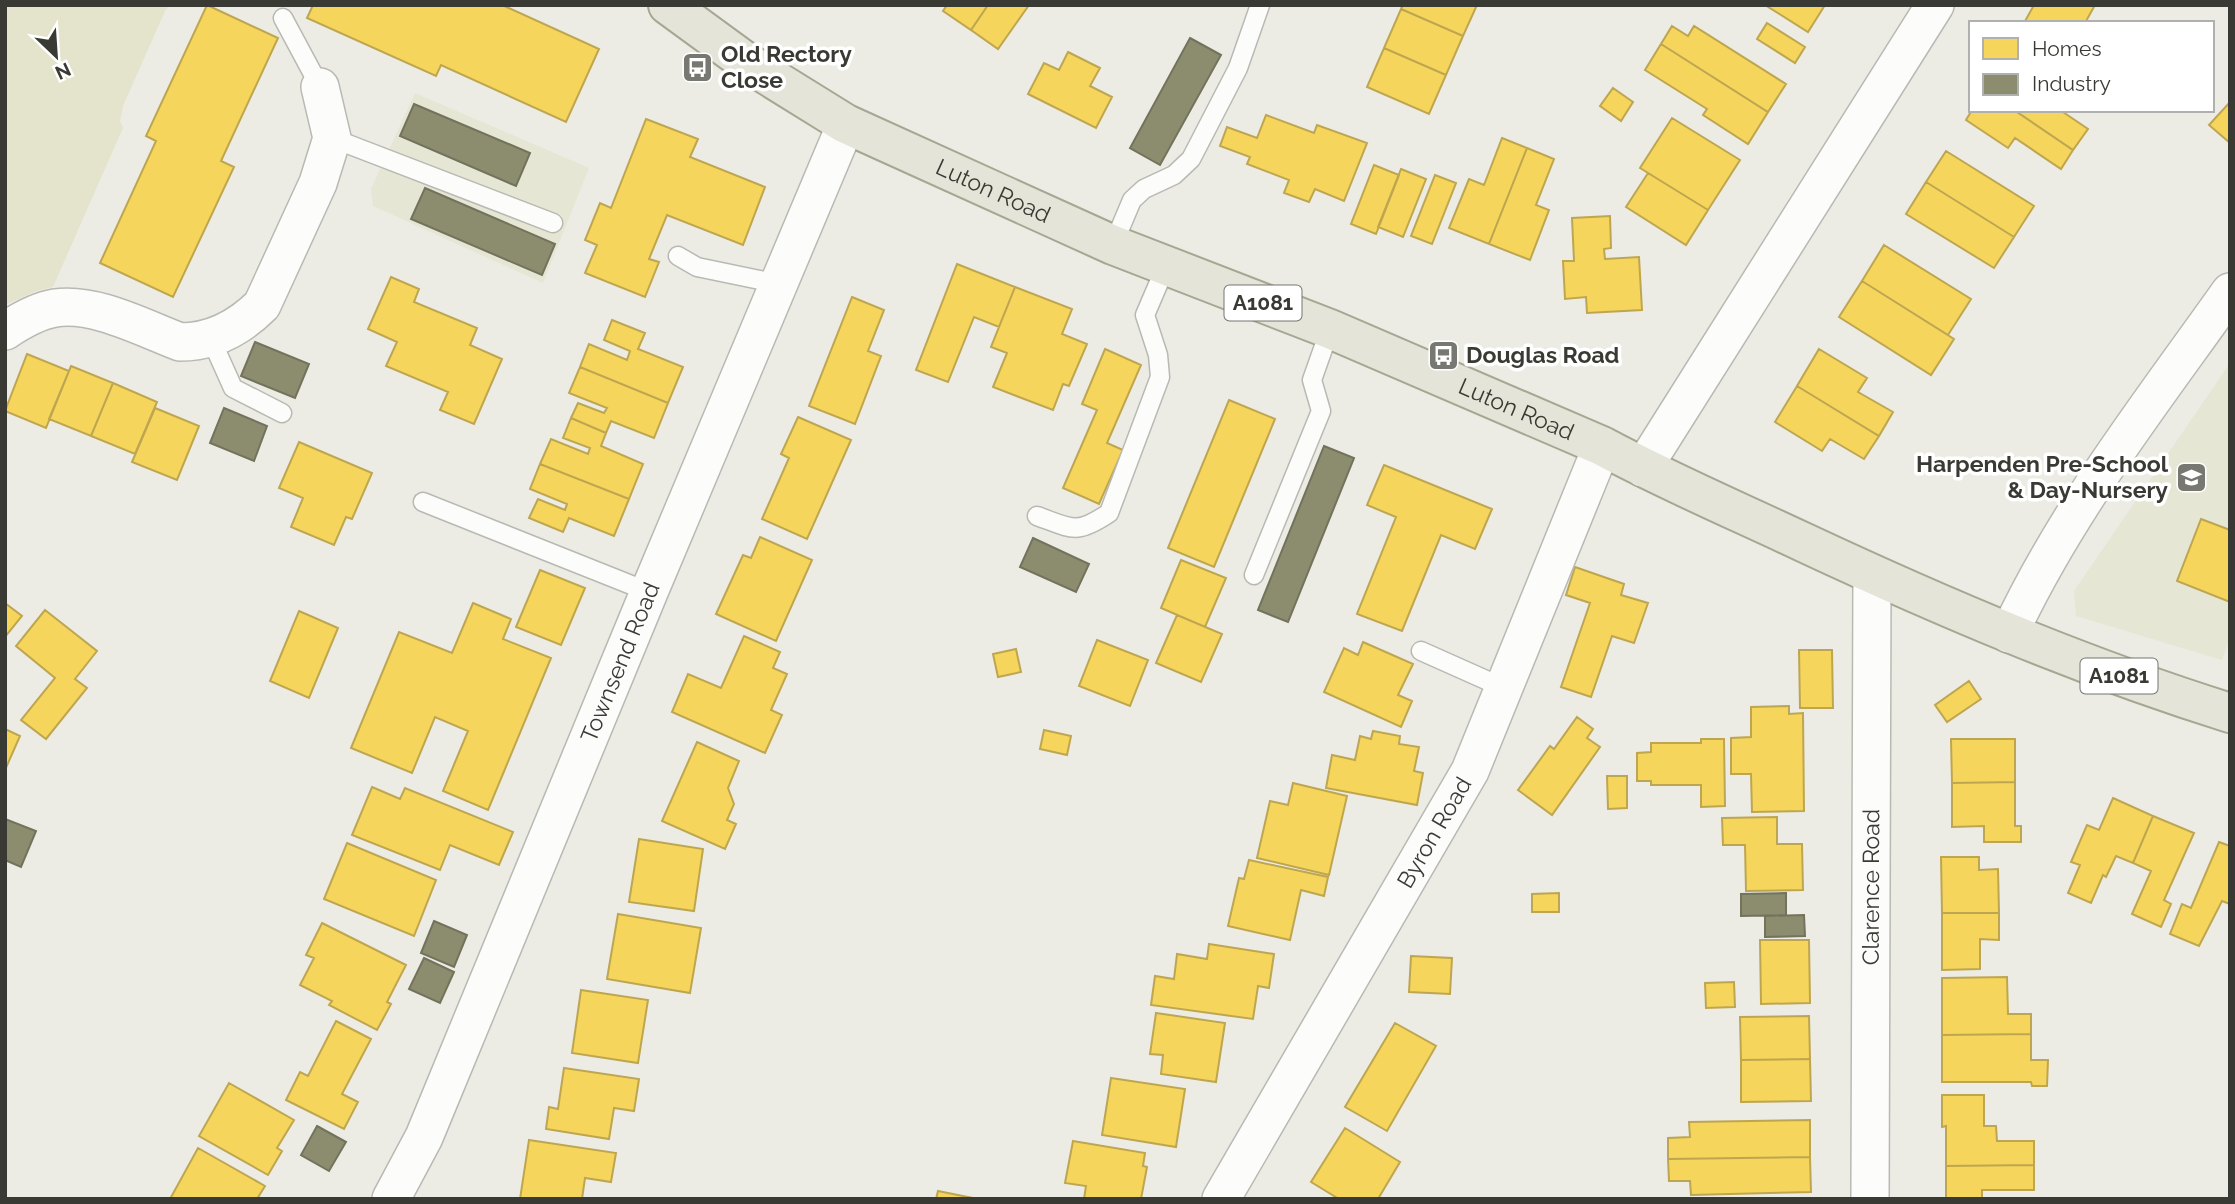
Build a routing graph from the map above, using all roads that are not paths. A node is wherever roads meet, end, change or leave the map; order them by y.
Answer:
1 (668, 5) edge
2 (1260, 5) edge
3 (1935, 5) edge
4 (283, 18) dead end
5 (320, 87) joint
6 (846, 124) junction
7 (332, 138) junction
8 (553, 223) dead end
9 (1113, 245) junction
10 (678, 256) dead end
11 (1166, 266) junction
12 (779, 284) junction
13 (2230, 292) edge
14 (1330, 329) junction
15 (5, 331) edge
16 (211, 339) junction
17 (282, 413) dead end
18 (1602, 446) junction
19 (1643, 468) junction
20 (423, 502) dead end
21 (1037, 516) dead end
22 (1254, 575) dead end
23 (1872, 575) junction
24 (649, 592) junction
25 (2009, 634) junction
26 (1421, 650) dead end
27 (1504, 688) junction
28 (2230, 713) edge
29 (391, 1199) edge
30 (1221, 1199) edge
31 (1870, 1199) edge

1 - 6 main road, Luton Road / A1081
2 - 9 lane
3 - 19 street
4 - 5 lane
5 - 7 street
6 - 9 main road, Luton Road / A1081
6 - 12 street, Townsend Road
7 - 8 lane
7 - 16 street
9 - 11 main road, Luton Road / A1081
10 - 12 lane
11 - 14 main road, Luton Road / A1081
11 - 21 lane
12 - 24 street, Townsend Road
13 - 25 street
14 - 18 main road, Luton Road / A1081
14 - 22 lane
15 - 16 street
16 - 17 lane
18 - 19 main road, Luton Road / A1081
18 - 27 street, Byron Road
19 - 23 main road, Luton Road / A1081
20 - 24 lane
23 - 25 main road, Luton Road / A1081
23 - 31 street, Clarence Road
24 - 29 street, Townsend Road
25 - 28 main road, Luton Road / A1081
26 - 27 lane
27 - 30 street, Byron Road

